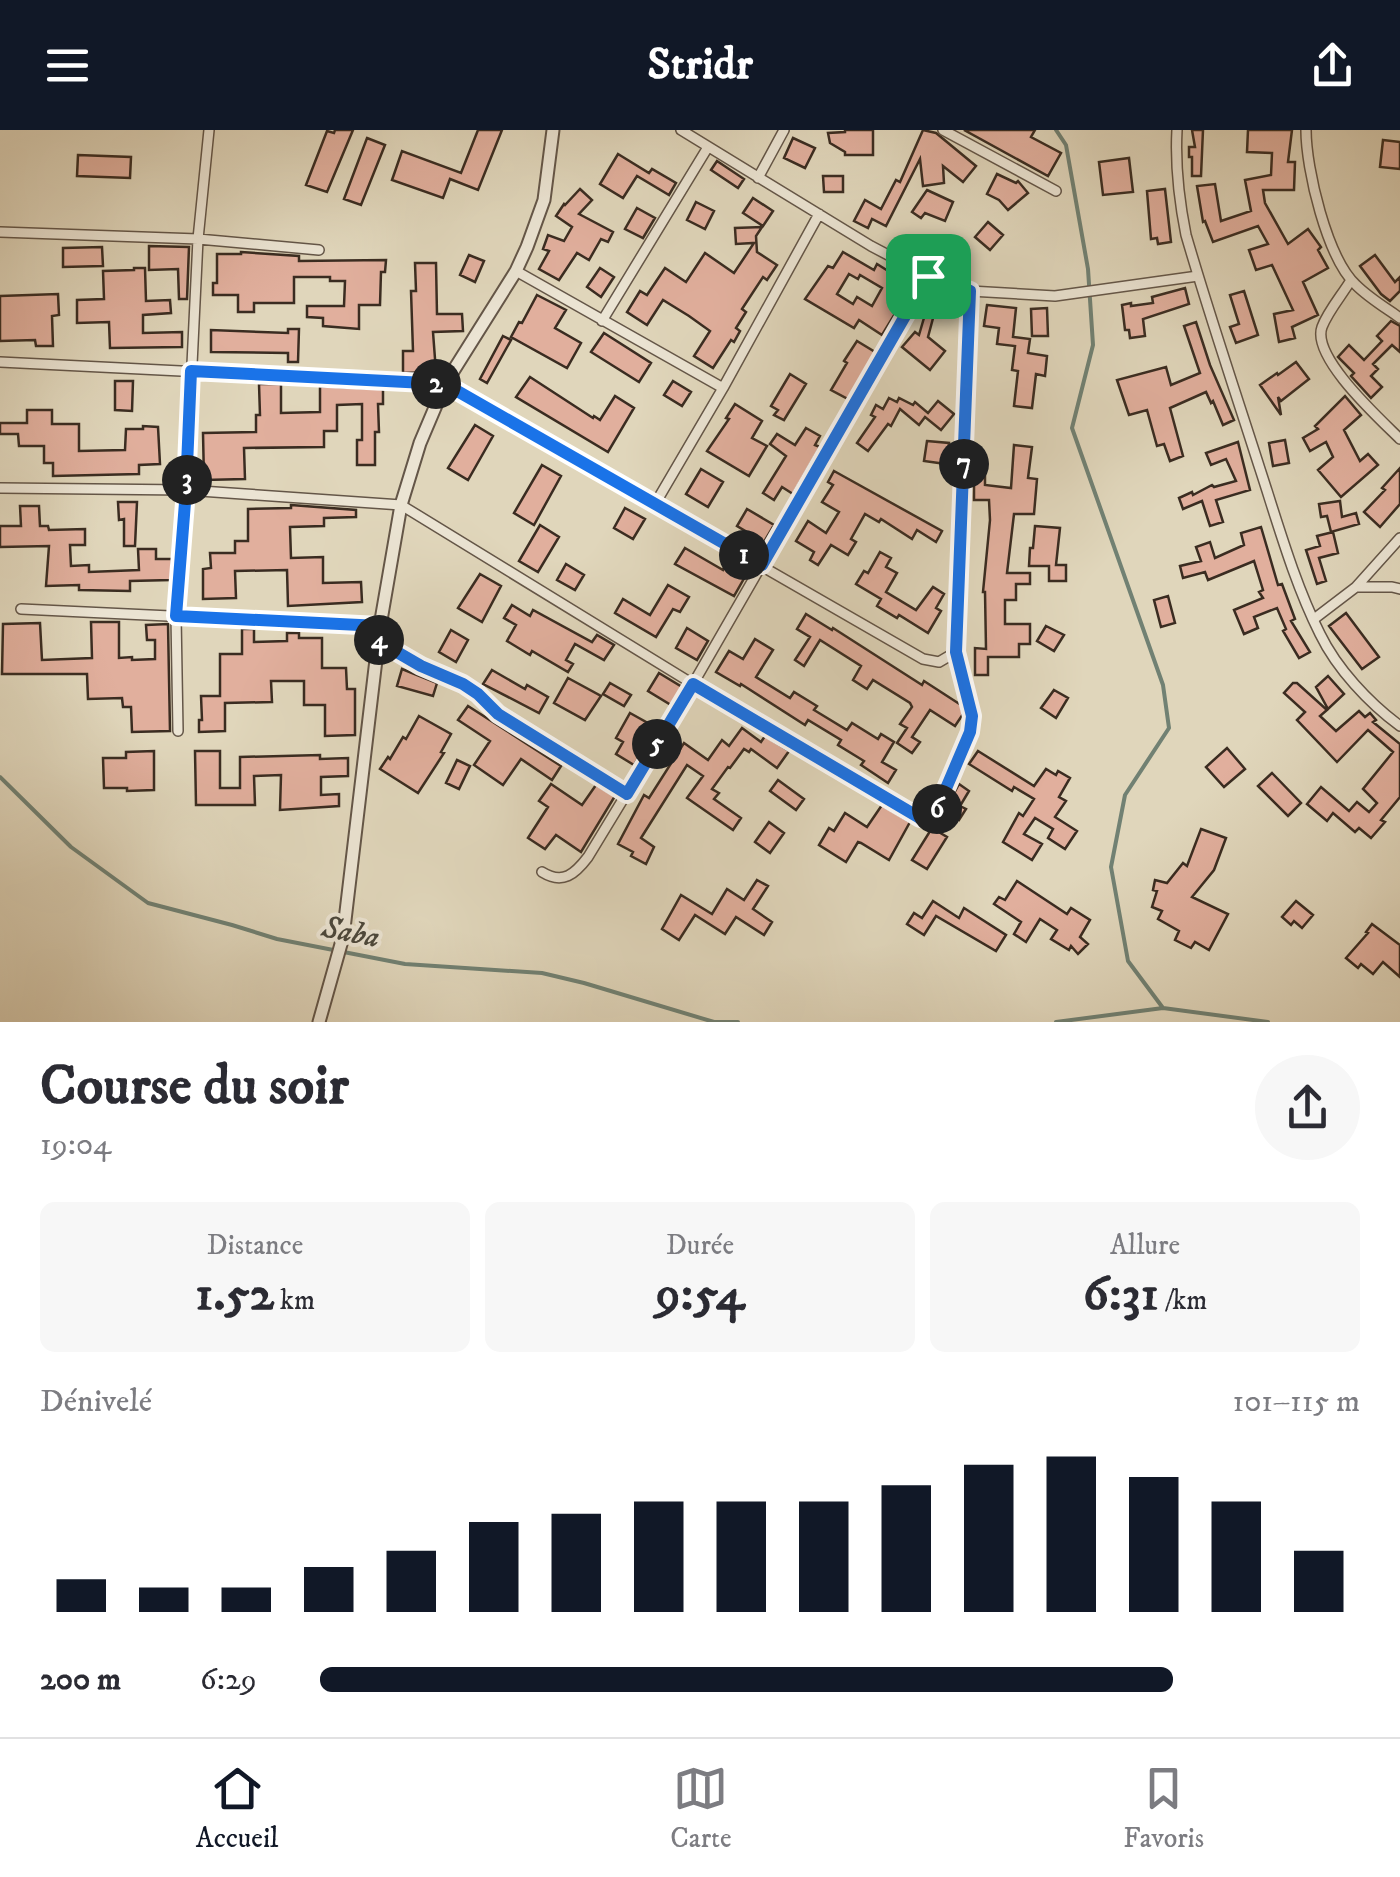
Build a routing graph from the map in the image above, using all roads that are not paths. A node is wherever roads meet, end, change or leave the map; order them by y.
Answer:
1 (209, 130) edge
2 (553, 130) edge
3 (681, 130) edge
4 (784, 130) edge
5 (943, 130) edge
6 (1178, 130) edge
7 (1306, 130) edge
8 (708, 147) junction
9 (758, 178) junction
10 (1056, 191) dead end
11 (819, 214) junction
12 (0, 232) edge
13 (198, 239) junction
14 (319, 250) dead end
15 (516, 271) junction
16 (928, 276) junction
17 (1198, 276) junction
18 (1351, 280) junction
19 (970, 291) junction
20 (1400, 318) edge
21 (602, 321) junction
22 (0, 362) edge
23 (191, 371) junction
24 (445, 384) junction
25 (723, 388) junction
26 (1400, 439) edge
27 (0, 488) edge
28 (186, 490) junction
29 (656, 504) junction
30 (401, 505) junction
31 (1400, 538) edge
32 (762, 565) junction
33 (1356, 587) junction
34 (1400, 589) edge
35 (21, 609) dead end
36 (176, 616) junction
37 (1314, 619) junction
38 (380, 626) junction
39 (378, 641) junction
40 (956, 652) junction
41 (693, 684) junction
42 (1400, 726) edge
43 (178, 731) dead end
44 (627, 794) junction
45 (542, 872) dead end
46 (318, 1022) edge

1 - 13 street
2 - 15 street
3 - 8 street
4 - 9 street
5 - 10 street
6 - 17 street
7 - 18 street
8 - 9 street
8 - 21 street
9 - 11 street
11 - 16 street
11 - 25 street
12 - 13 street
13 - 14 street
13 - 23 street
15 - 21 street
15 - 24 street
16 - 19 street
16 - 32 street
17 - 19 street
17 - 37 street
18 - 20 street
18 - 26 street
19 - 40 street
21 - 25 street
22 - 23 street
23 - 24 street
23 - 28 street
24 - 29 street
24 - 30 street
25 - 29 street
27 - 28 street
28 - 30 street
28 - 36 street
29 - 32 street
30 - 38 street
30 - 41 street
31 - 33 street
32 - 40 street
32 - 41 street
33 - 34 street
33 - 37 street
35 - 36 street
36 - 38 street
36 - 43 street
37 - 42 street
38 - 39 street
39 - 44 street
39 - 46 street
40 - 41 street
41 - 44 street
44 - 45 street

